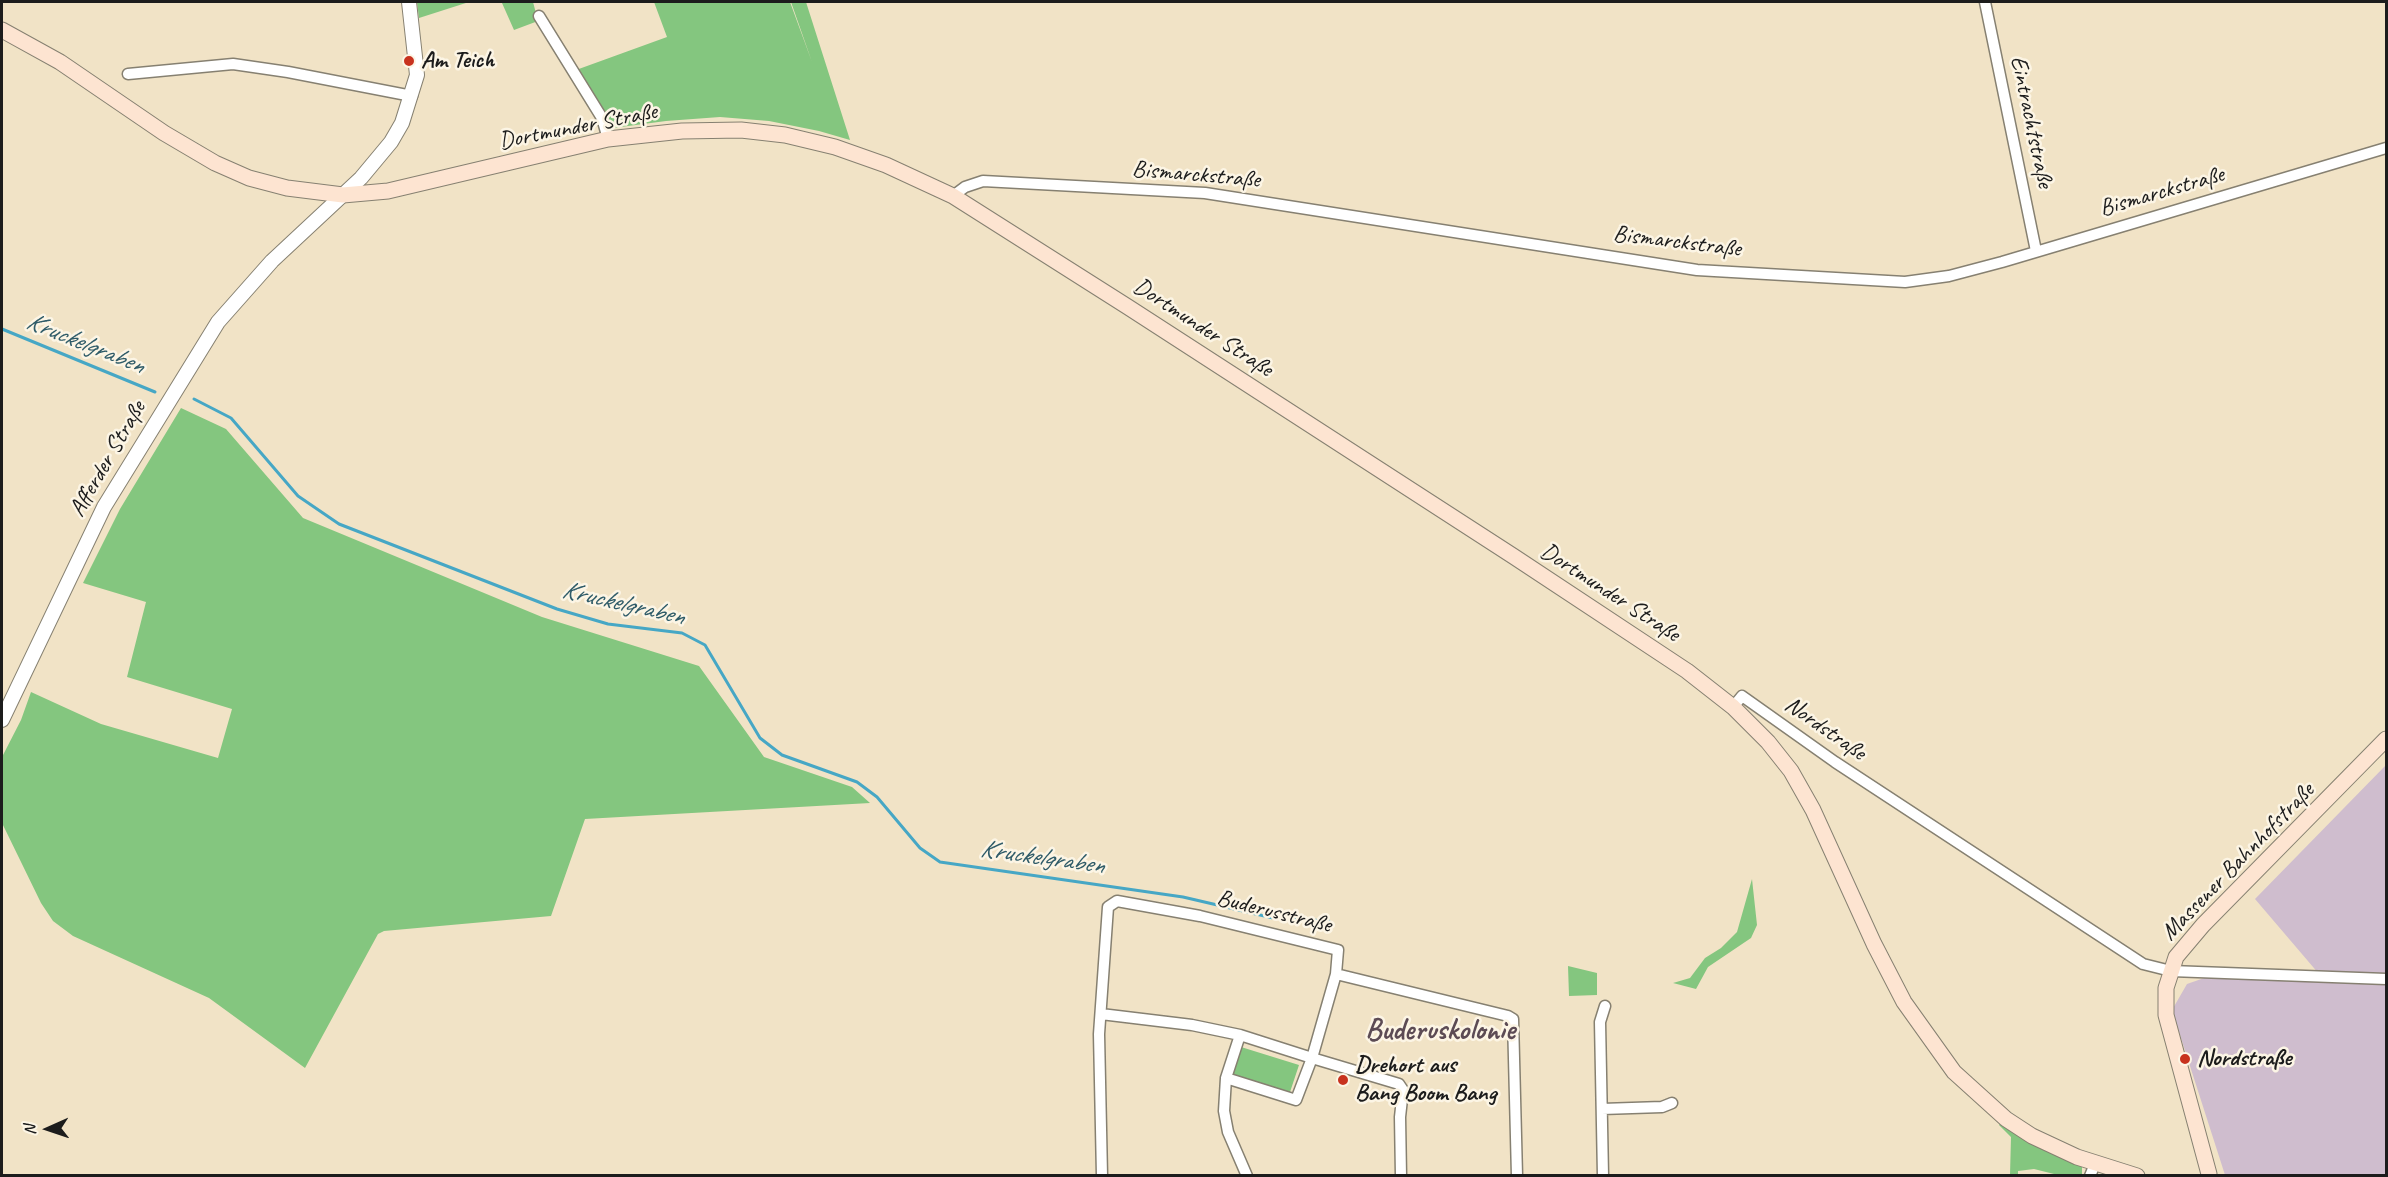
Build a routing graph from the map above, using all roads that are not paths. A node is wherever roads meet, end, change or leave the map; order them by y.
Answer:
1 (409, 2) edge
2 (1985, 2) edge
3 (540, 16) dead end
4 (2, 30) edge
5 (128, 74) dead end
6 (412, 96) junction
7 (608, 140) junction
8 (2386, 148) edge
9 (343, 195) junction
10 (953, 196) junction
11 (2036, 251) junction
12 (1733, 707) junction
13 (2, 720) edge
14 (2386, 739) edge
15 (2171, 971) junction
16 (1336, 974) junction
17 (2386, 979) edge
18 (1605, 1006) dead end
19 (1101, 1014) junction
20 (1240, 1035) junction
21 (1312, 1058) junction
22 (1226, 1078) junction
23 (1672, 1102) dead end
24 (1602, 1110) junction
25 (2092, 1170) edge
26 (2210, 1175) edge
27 (1102, 1176) edge
28 (1247, 1176) edge
29 (1401, 1176) edge
30 (1517, 1176) edge
31 (1603, 1176) edge
32 (2137, 1176) edge

1 - 6 street, Afferder Straße
2 - 11 street, Eintrachtstraße
3 - 7 street
4 - 9 main road, Dortmunder Straße
5 - 6 street
6 - 9 street, Afferder Straße
7 - 9 main road, Dortmunder Straße
7 - 10 main road, Dortmunder Straße
8 - 11 street, Bismarckstraße
9 - 13 street, Afferder Straße
10 - 11 street, Bismarckstraße
10 - 12 main road, Dortmunder Straße
12 - 15 street, Nordstraße
12 - 25 main road, Dortmunder Straße
14 - 15 main road, Massener Bahnhofstraße
15 - 17 street, Nordstraße
15 - 26 main road, Massener Bahnhofstraße
16 - 19 street, Buderusstraße
16 - 21 street
16 - 30 street, Buderusstraße
18 - 24 street
19 - 20 street
19 - 27 street, Buderusstraße
20 - 21 street
20 - 22 street
21 - 22 street
21 - 29 street
22 - 28 street
23 - 24 street
24 - 31 street
25 - 32 main road, Dortmunder Straße

